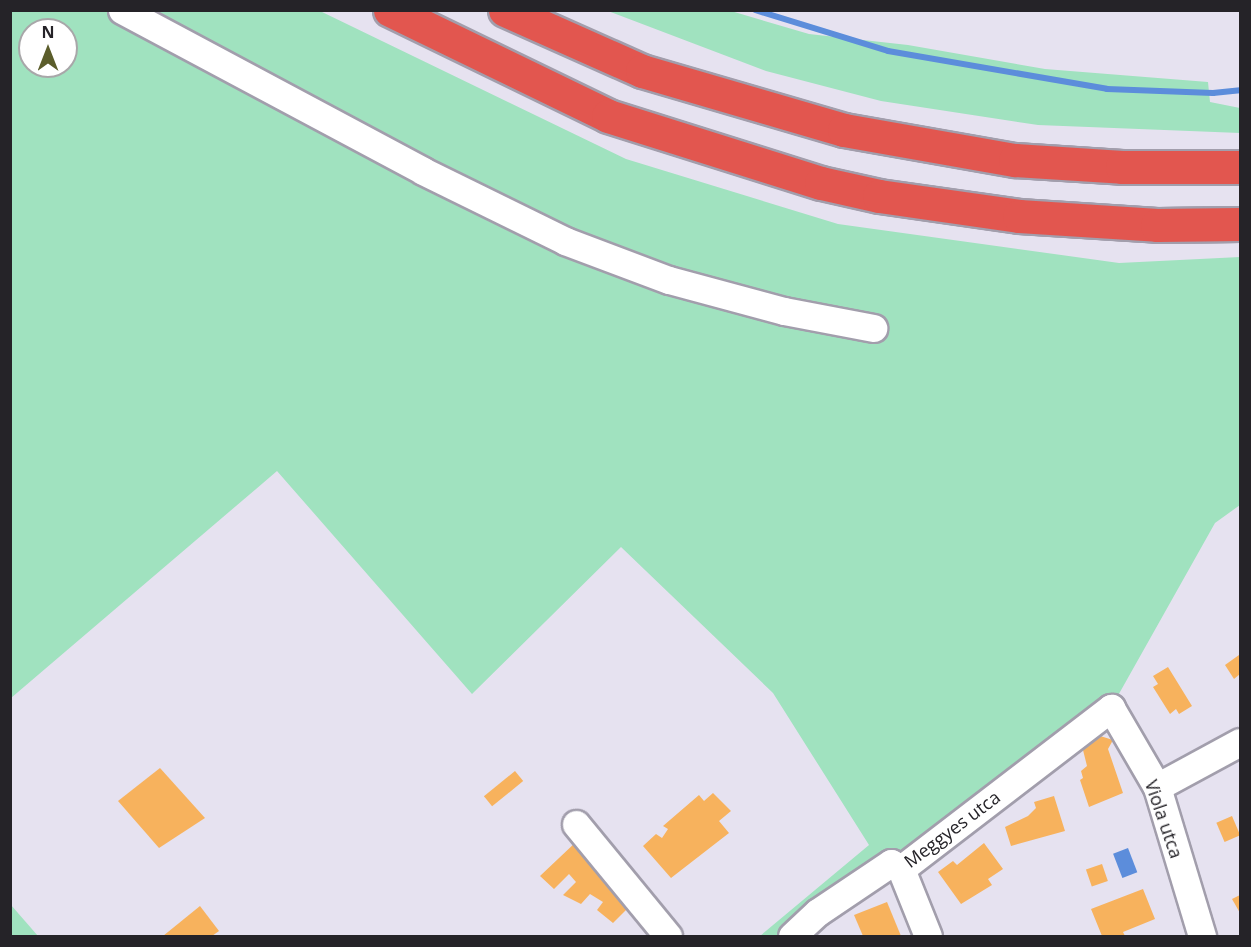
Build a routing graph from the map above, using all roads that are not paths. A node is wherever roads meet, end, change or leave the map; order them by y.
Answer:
1 (122, 10) edge
2 (390, 10) edge
3 (505, 10) edge
4 (1240, 167) edge
5 (1240, 224) edge
6 (873, 328) dead end
7 (1111, 708) joint
8 (1240, 742) edge
9 (1157, 787) junction
10 (576, 824) dead end
11 (902, 869) junction
12 (668, 936) edge
13 (792, 936) edge
14 (928, 936) edge
15 (1202, 936) edge

1 - 6 street
2 - 5 highway
3 - 4 highway
7 - 9 street, Viola utca
7 - 11 street, Meggyes utca
8 - 9 street
9 - 15 street, Viola utca
10 - 12 street
11 - 13 street, Meggyes utca
11 - 14 street

